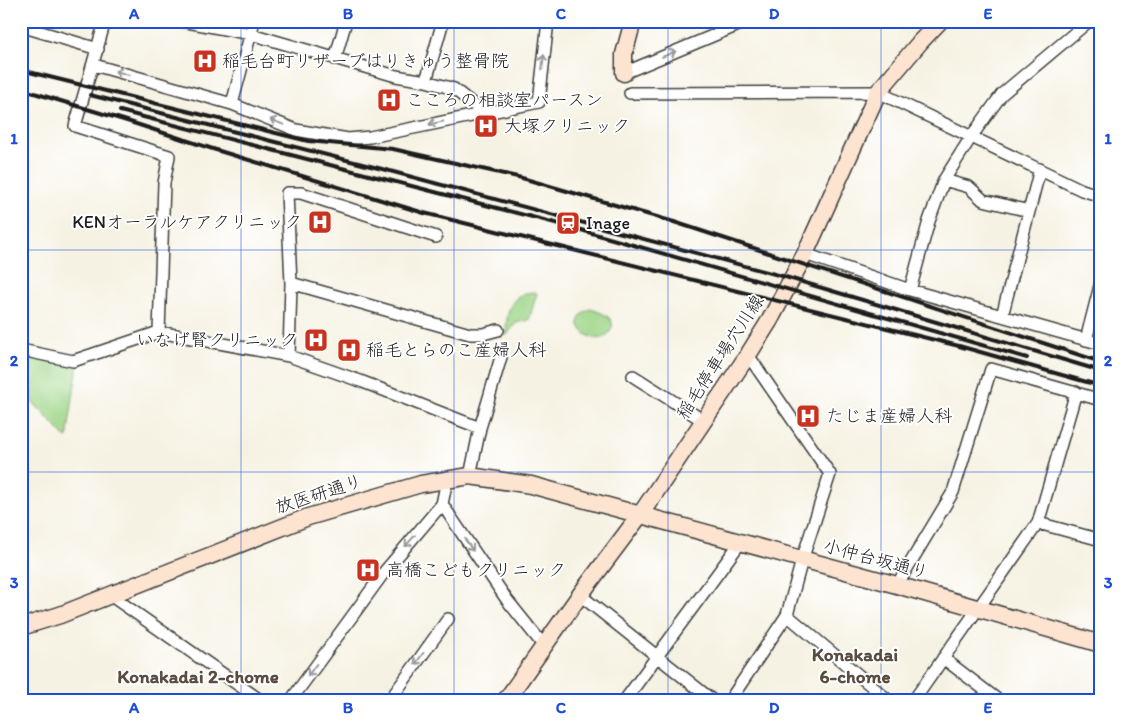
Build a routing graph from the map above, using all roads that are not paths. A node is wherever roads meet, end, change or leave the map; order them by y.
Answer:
1 (105, 21) edge
2 (182, 21) edge
3 (254, 21) edge
4 (346, 21) edge
5 (443, 21) edge
6 (548, 21) edge
7 (633, 21) edge
8 (748, 21) edge
9 (940, 21) edge
10 (1089, 21) edge
11 (21, 26) edge
12 (251, 34) junction
13 (98, 49) junction
14 (335, 59) junction
15 (94, 65) junction
16 (624, 73) joint
17 (426, 81) junction
18 (878, 92) junction
19 (630, 93) dead end
20 (232, 104) junction
21 (484, 113) junction
22 (971, 137) junction
23 (1040, 169) junction
24 (944, 180) junction
25 (1101, 196) edge
26 (1029, 211) junction
27 (436, 237) dead end
28 (805, 254) junction
29 (1101, 282) edge
30 (290, 283) junction
31 (910, 290) junction
32 (1002, 316) junction
33 (498, 330) dead end
34 (159, 332) junction
35 (1086, 340) junction
36 (1101, 344) edge
37 (21, 350) edge
38 (748, 355) junction
39 (288, 356) junction
40 (501, 357) dead end
41 (633, 376) dead end
42 (1076, 392) junction
43 (1101, 400) edge
44 (704, 421) junction
45 (480, 428) junction
46 (470, 476) junction
47 (447, 480) junction
48 (442, 504) junction
49 (640, 515) junction
50 (1038, 523) junction
51 (1101, 540) edge
52 (740, 543) junction
53 (802, 560) junction
54 (897, 585) junction
55 (110, 594) junction
56 (580, 595) junction
57 (978, 609) junction
58 (787, 615) junction
59 (448, 619) dead end
60 (21, 627) edge
61 (1101, 644) edge
62 (544, 646) junction
63 (657, 657) junction
64 (943, 658) junction
65 (260, 700) edge
66 (291, 700) edge
67 (390, 700) edge
68 (506, 700) edge
69 (625, 700) edge
70 (712, 700) edge
71 (730, 700) edge
72 (888, 700) edge
73 (914, 700) edge
74 (998, 700) edge

1 - 13 street
2 - 12 street
3 - 12 street
4 - 14 street
5 - 17 street
21 -> 6 street
7 - 16 street
16 -> 8 street
9 - 18 street, 稲毛停車場穴川線
10 - 22 street
11 - 13 street
12 - 14 street
12 - 20 street
13 - 15 street
14 - 17 street
20 -> 15 street
15 - 34 street
17 - 21 street
18 - 19 street
18 - 22 street
18 - 28 street, 稲毛停車場穴川線
21 -> 20 street
22 - 23 street
22 - 24 street
23 - 25 street
23 - 26 street
24 - 26 street
24 - 31 street
26 - 32 street
27 - 30 street
28 - 31 street
28 - 38 street, 稲毛停車場穴川線
29 - 35 street
30 - 33 street
30 - 39 street
31 - 32 street
32 - 35 street
34 - 37 street
34 - 39 street
35 - 36 street
38 - 44 street, 稲毛停車場穴川線
38 - 53 street
39 - 45 street
40 - 45 street
41 - 44 street
42 - 43 street
42 - 50 street
42 - 54 street
44 - 49 street, 稲毛停車場穴川線
45 - 46 street
46 - 47 street, 放医研通り
46 - 49 street, 放医研通り
47 - 48 street
47 - 55 street, 放医研通り
48 -> 62 street
48 -> 66 street
49 - 52 street, 小仲台坂通り
49 - 56 street, 稲毛停車場穴川線
50 - 51 street
50 - 57 street
52 - 53 street, 小仲台坂通り
52 - 63 street
53 - 54 street, 小仲台坂通り
53 - 58 street
54 - 57 street, 小仲台坂通り
55 - 60 street, 放医研通り
55 - 65 street
56 - 62 street, 稲毛停車場穴川線
56 - 63 street
57 - 61 street, 小仲台坂通り
57 - 64 street
58 - 71 street
58 - 72 street
59 -> 67 street
62 - 68 street, 稲毛停車場穴川線
63 - 69 street
63 - 70 street
64 - 73 street
64 - 74 street

